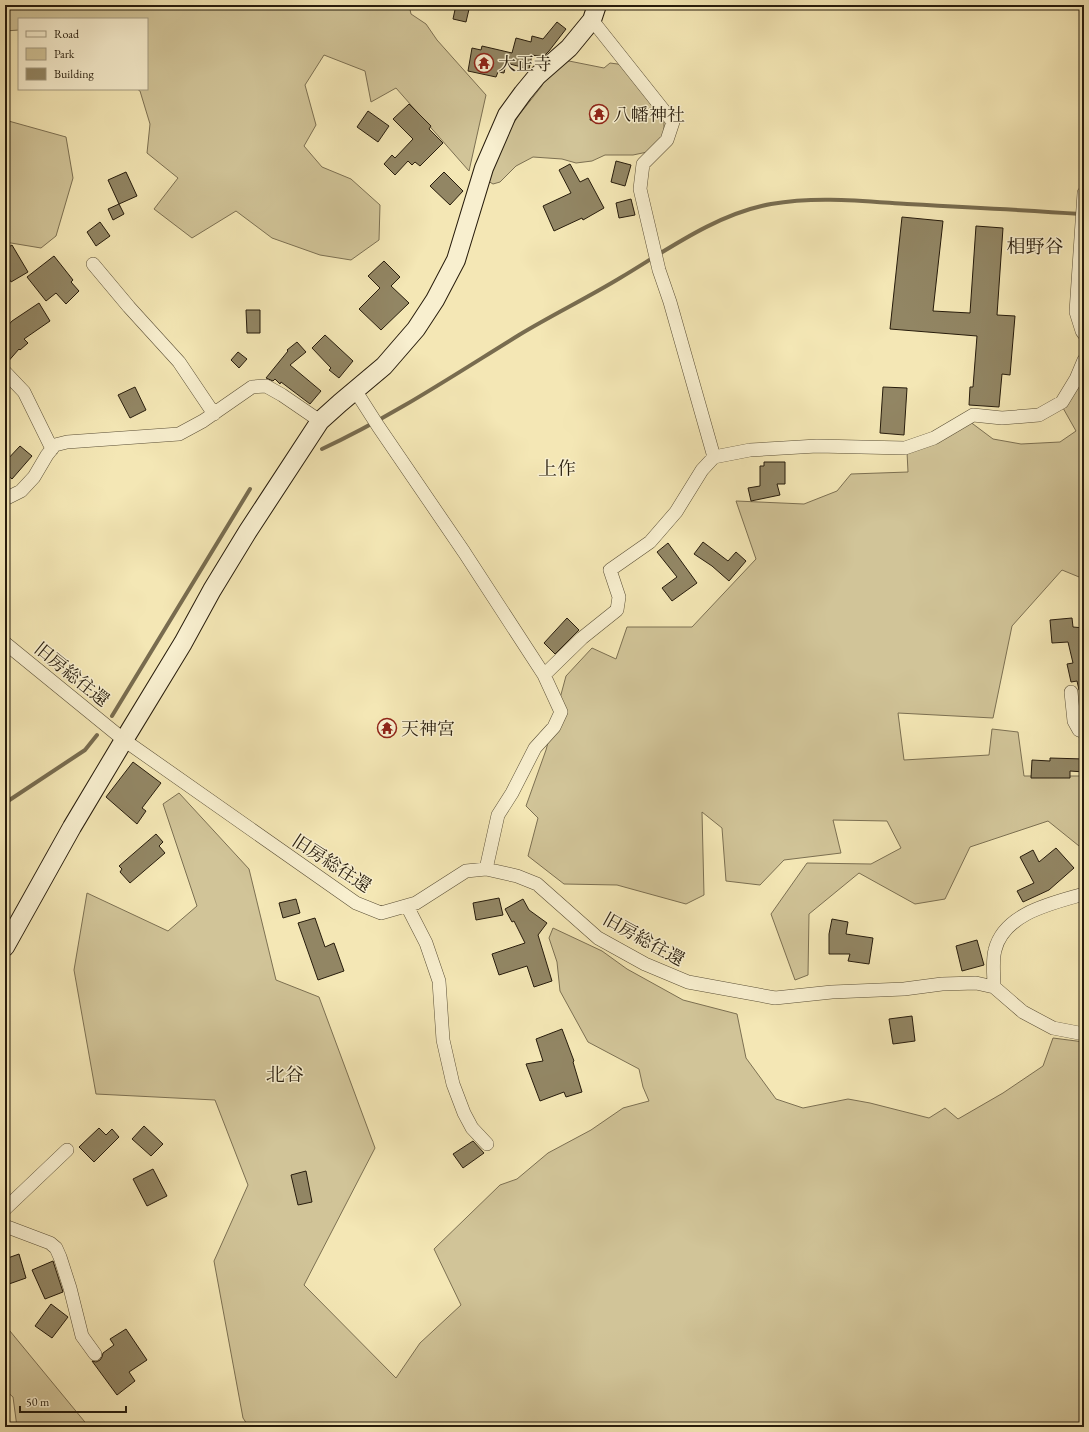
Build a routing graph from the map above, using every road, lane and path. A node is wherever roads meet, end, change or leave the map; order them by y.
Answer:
1 (594, 12) edge
2 (1083, 199) edge
3 (93, 264) dead end
4 (1084, 334) edge
5 (1084, 360) edge
6 (5, 372) edge
7 (355, 390) junction
8 (214, 414) junction
9 (320, 421) junction
10 (52, 449) junction
11 (714, 457) junction
12 (5, 499) edge
13 (5, 643) edge
14 (544, 675) junction
15 (1070, 692) dead end
16 (1084, 732) edge
17 (124, 740) junction
18 (486, 869) junction
19 (1084, 894) edge
20 (407, 906) junction
21 (5, 947) edge
22 (994, 987) junction
23 (1084, 1034) edge
24 (487, 1144) dead end
25 (67, 1150) dead end
26 (5, 1210) edge
27 (5, 1226) edge
28 (95, 1354) dead end

1 - 7 street
1 - 11 street
2 - 4 street
3 - 8 street
5 - 11 street
6 - 10 street
7 - 9 street
7 - 14 street
8 - 9 street
8 - 10 street
9 - 17 street
10 - 12 street
11 - 14 street
13 - 17 street, 旧房総往還
14 - 18 street
15 - 16 street
17 - 20 street, 旧房総往還
17 - 21 street
18 - 20 street, 旧房総往還
18 - 22 street, 旧房総往還
19 - 22 street
20 - 24 street
22 - 23 street
25 - 26 street
27 - 28 street

